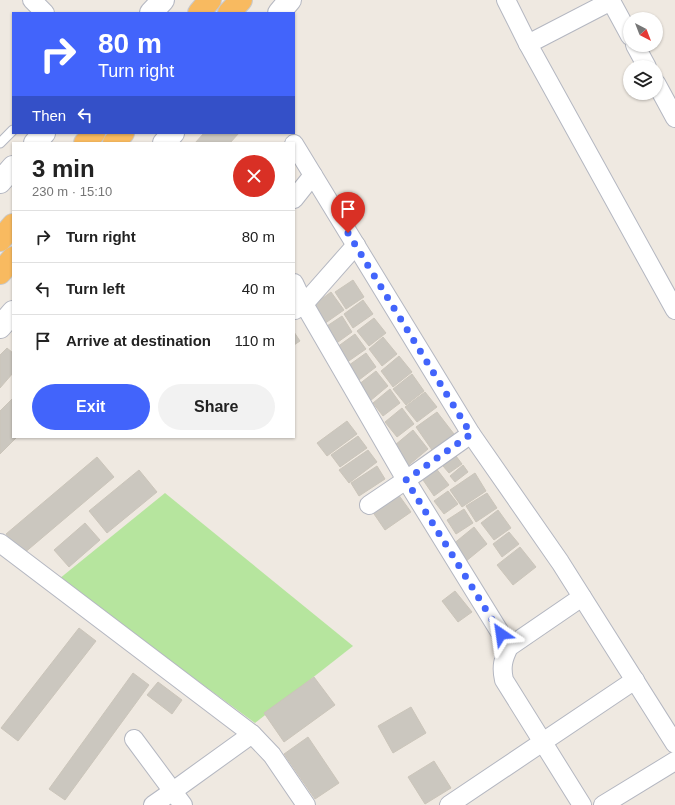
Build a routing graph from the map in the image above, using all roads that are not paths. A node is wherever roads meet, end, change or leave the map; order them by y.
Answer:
1 (32, 0) edge
2 (162, 0) edge
3 (210, 0) edge
4 (241, 0) edge
5 (290, 0) edge
6 (506, 0) edge
7 (44, 12) edge
8 (152, 12) edge
9 (200, 12) edge
10 (230, 12) edge
11 (280, 12) edge
12 (623, 23) edge
13 (528, 44) junction
14 (663, 96) edge
15 (675, 118) edge
16 (12, 131) edge
17 (43, 134) edge
18 (93, 134) edge
19 (122, 134) edge
20 (172, 134) edge
21 (36, 142) edge
22 (86, 142) edge
23 (115, 142) edge
24 (165, 142) edge
25 (0, 143) edge
26 (295, 145) edge
27 (12, 168) edge
28 (313, 175) junction
29 (0, 182) edge
30 (295, 198) edge
31 (12, 226) edge
32 (0, 240) edge
33 (356, 245) junction
34 (12, 259) edge
35 (0, 273) edge
36 (295, 288) edge
37 (671, 293) edge
38 (299, 308) edge
39 (675, 310) edge
40 (12, 313) edge
41 (0, 327) edge
42 (471, 434) junction
43 (406, 480) junction
44 (369, 505) dead end
45 (0, 543) edge
46 (582, 597) junction
47 (509, 647) junction
48 (635, 680) junction
49 (252, 734) junction
50 (134, 739) dead end
51 (542, 742) junction
52 (675, 744) edge
53 (675, 761) edge
54 (178, 798) edge
55 (152, 805) edge
56 (306, 805) edge
57 (449, 805) edge
58 (582, 805) edge
59 (603, 805) edge

1 - 7 street
2 - 8 street
3 - 9 highway
4 - 10 highway
5 - 11 street
6 - 13 street
12 - 13 street
13 - 37 street
14 - 15 street
16 - 25 lane
17 - 21 street
18 - 22 highway
19 - 23 highway
20 - 24 street
26 - 28 street
27 - 29 street
28 - 30 street
28 - 33 street
31 - 32 highway
33 - 38 street
33 - 42 street
34 - 35 highway
36 - 38 street
37 - 39 street
38 - 43 street
40 - 41 street
42 - 43 street
42 - 46 street
43 - 44 street
43 - 47 street
45 - 49 street
46 - 47 street
46 - 48 street
47 - 51 street
48 - 51 street
48 - 52 street
49 - 54 street
49 - 56 street
50 - 54 street
51 - 57 street
51 - 58 street
53 - 59 street
54 - 55 street

